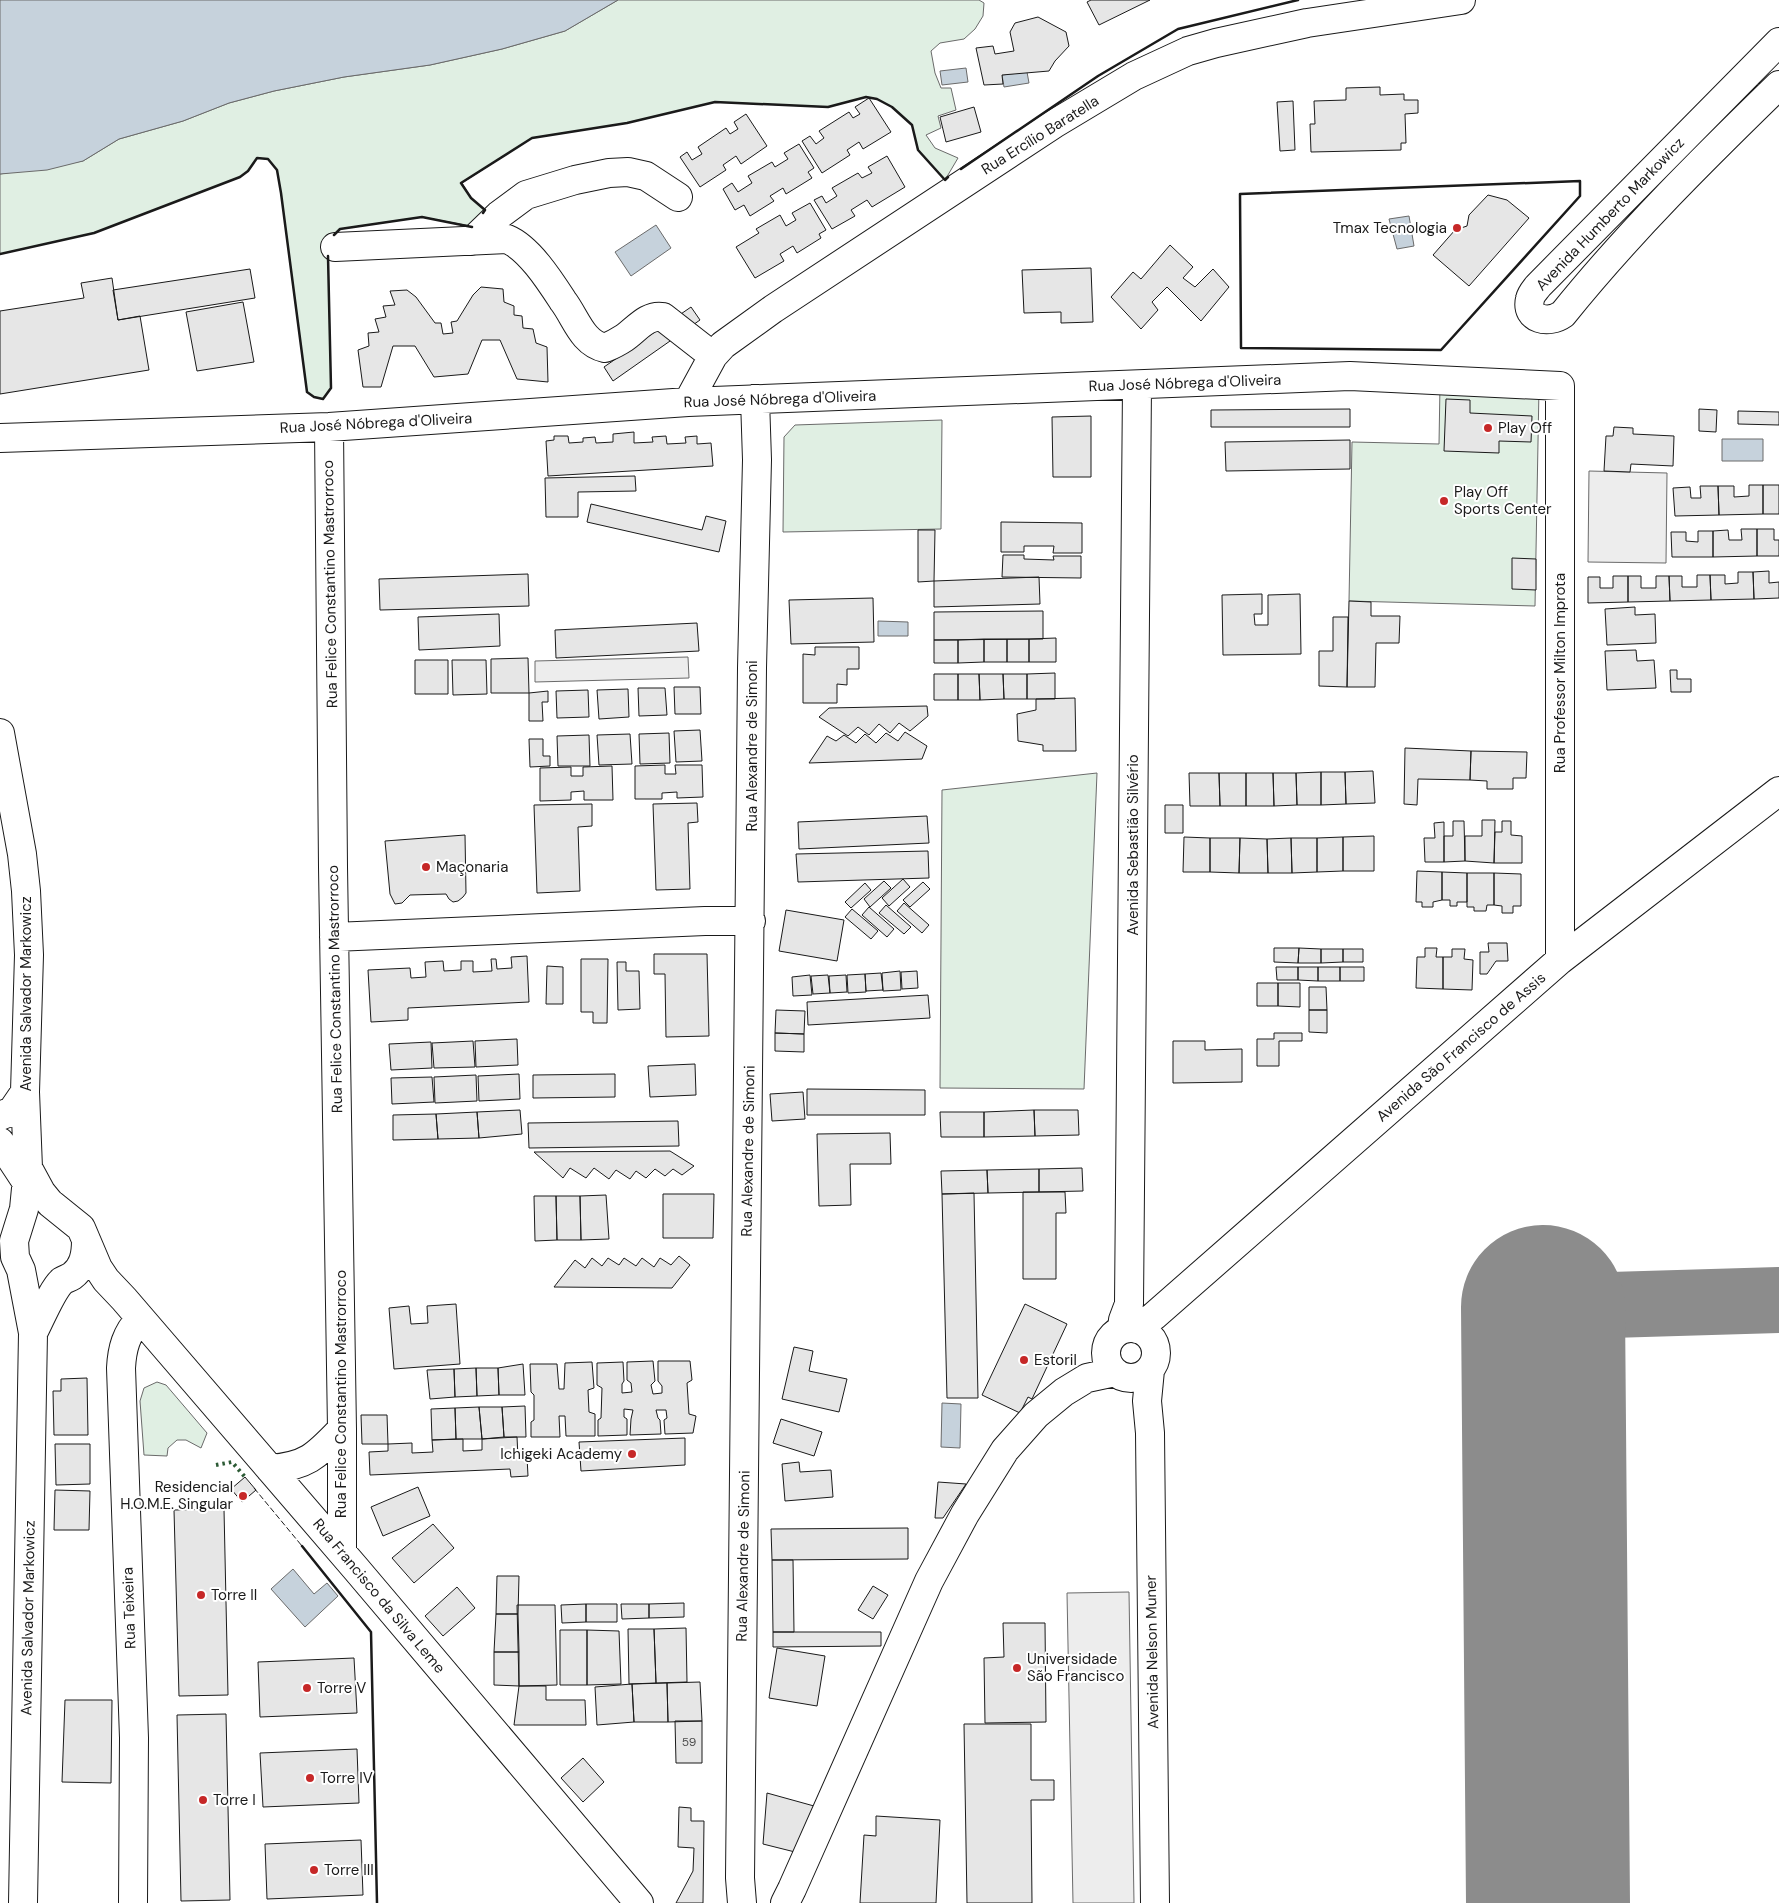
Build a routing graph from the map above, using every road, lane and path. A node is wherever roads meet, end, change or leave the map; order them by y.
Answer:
1 (1461, 0) edge
2 (1779, 42) edge
3 (1779, 84) edge
4 (678, 196) dead end
5 (472, 241) junction
6 (335, 247) dead end
7 (713, 356) junction
8 (1136, 386) junction
9 (1560, 386) joint
10 (755, 399) junction
11 (688, 402) junction
12 (329, 427) junction
13 (0, 438) edge
14 (0, 733) edge
15 (1779, 791) edge
16 (751, 921) junction
17 (334, 938) junction
18 (1560, 960) junction
19 (25, 1092) junction
20 (0, 1116) edge
21 (0, 1142) edge
22 (28, 1175) junction
23 (59, 1212) junction
24 (20, 1224) junction
25 (86, 1240) junction
26 (21, 1270) junction
27 (62, 1282) junction
28 (117, 1291) junction
29 (140, 1318) junction
30 (1137, 1323) junction
31 (33, 1333) junction
32 (1130, 1373) junction
33 (342, 1429) junction
34 (270, 1468) junction
35 (342, 1552) junction
36 (22, 1903) edge
37 (133, 1903) edge
38 (639, 1903) edge
39 (742, 1903) edge
40 (784, 1903) edge
41 (1155, 1903) edge

1 - 7 street, Rua Ercílio Baratella
2 - 3 street, Avenida Humberto Markowicz
4 - 5 street
5 - 6 street
5 - 7 street
7 - 11 street, Rua Ercílio Baratella
8 - 9 street, Rua José Nóbrega d'Oliveira
8 - 10 street, Rua José Nóbrega d'Oliveira
8 - 30 street, Avenida Sebastião Silvério
9 - 18 street, Rua Professor Milton Improta
10 - 11 street, Rua José Nóbrega d'Oliveira
10 - 16 street, Rua Alexandre de Simoni
11 - 12 street, Rua José Nóbrega d'Oliveira
12 - 13 street, Rua José Nóbrega d'Oliveira
12 - 17 street, Rua Felice Constantino Mastrorroco
14 - 19 street, Avenida Salvador Markowicz
15 - 18 street, Avenida São Francisco de Assis
16 - 17 street
16 - 39 street, Rua Alexandre de Simoni
17 - 33 street, Rua Felice Constantino Mastrorroco
18 - 30 street, Avenida São Francisco de Assis
19 - 20 street
19 - 22 street, Avenida Salvador Markowicz
21 - 22 street
22 - 23 street
22 - 24 street, Avenida Salvador Markowicz
23 - 24 street
23 - 25 street
24 - 26 street
25 - 27 street
25 - 28 street, Rua Francisco da Silva Leme
26 - 27 street
26 - 31 street
27 - 28 street
27 - 31 street
28 - 29 street, Rua Francisco da Silva Leme
29 - 34 street, Rua Francisco da Silva Leme
29 - 37 street, Rua Teixeira
30 - 32 street
30 - 32 street
31 - 36 street, Avenida Salvador Markowicz
32 - 40 street
32 - 41 street, Avenida Nelson Muner
33 - 34 street
33 - 35 street, Rua Felice Constantino Mastrorroco
34 - 35 street, Rua Francisco da Silva Leme
35 - 38 street, Rua Francisco da Silva Leme

